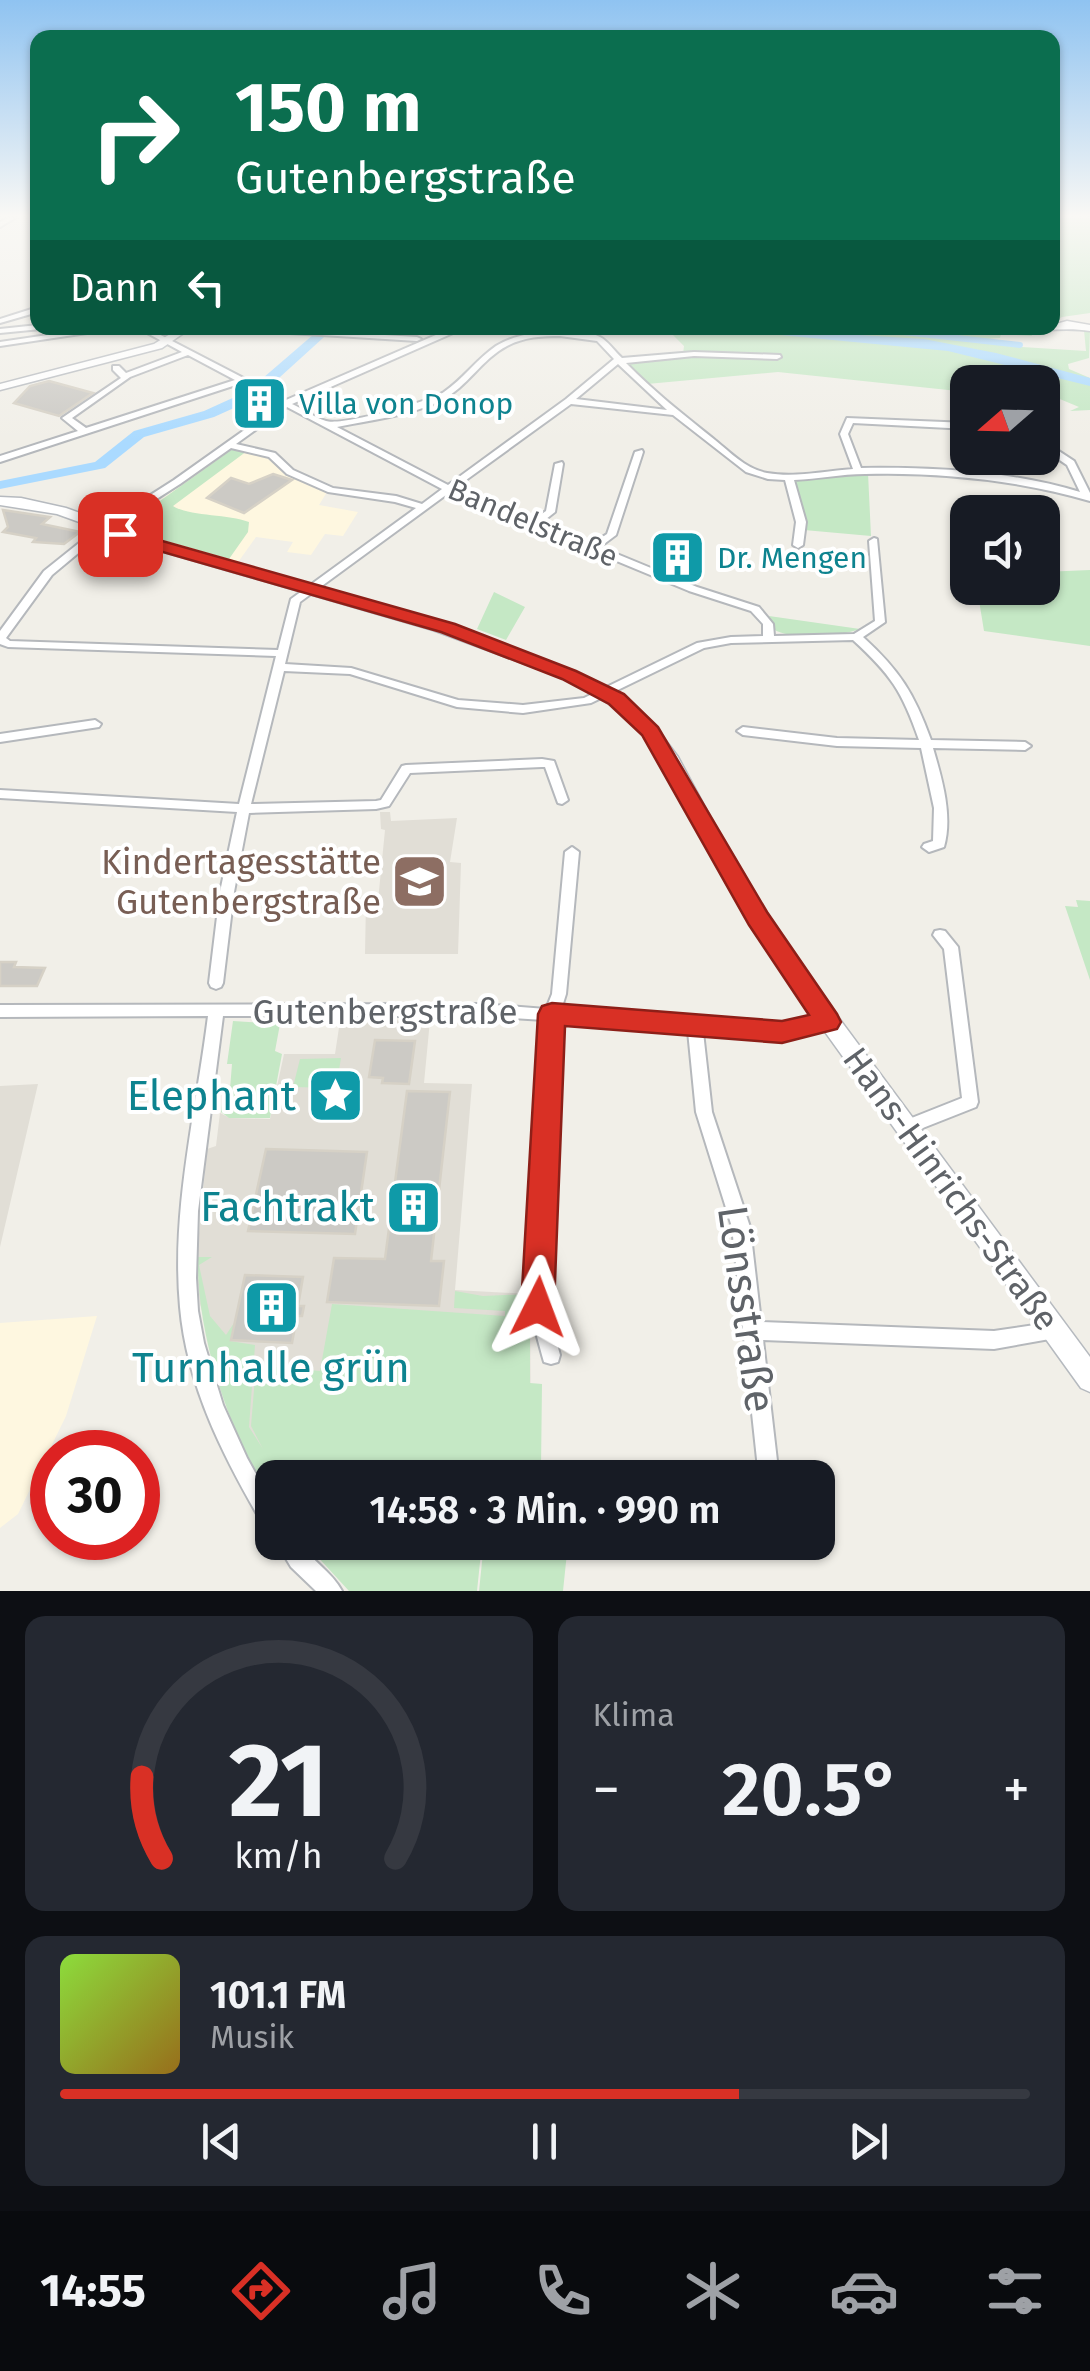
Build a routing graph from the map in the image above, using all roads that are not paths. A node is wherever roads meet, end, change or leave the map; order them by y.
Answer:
1 (30, 312) edge
2 (0, 321) edge
3 (1060, 328) edge
4 (1084, 328) edge
5 (30, 330) edge
6 (30, 334) edge
7 (58, 335) edge
8 (63, 335) edge
9 (157, 335) edge
10 (177, 335) edge
11 (356, 335) edge
12 (422, 335) edge
13 (435, 335) edge
14 (562, 335) edge
15 (584, 335) edge
16 (0, 339) edge
17 (31, 340) junction
18 (420, 340) junction
19 (169, 341) junction
20 (190, 352) junction
21 (777, 357) dead end
22 (617, 360) junction
23 (111, 364) junction
24 (125, 378) junction
25 (244, 380) junction
26 (0, 386) edge
27 (569, 401) junction
28 (288, 404) junction
29 (674, 413) junction
30 (950, 425) edge
31 (328, 426) junction
32 (84, 432) junction
33 (231, 445) junction
34 (639, 452) dead end
35 (1060, 456) edge
36 (0, 459) edge
37 (559, 464) dead end
38 (858, 471) junction
39 (789, 477) junction
40 (447, 488) junction
41 (1087, 497) edge
42 (0, 501) edge
43 (422, 507) junction
44 (533, 524) junction
45 (107, 527) junction
46 (874, 541) dead end
47 (798, 545) dead end
48 (594, 548) junction
49 (308, 590) junction
50 (856, 637) junction
51 (769, 638) junction
52 (2, 642) edge
53 (282, 653) junction
54 (280, 667) junction
55 (606, 692) junction
56 (95, 724) dead end
57 (744, 731) dead end
58 (0, 738) edge
59 (923, 744) junction
60 (1025, 746) dead end
61 (0, 794) edge
62 (562, 800) dead end
63 (244, 808) junction
64 (929, 848) dead end
65 (572, 852) dead end
66 (940, 934) dead end
67 (216, 983) dead end
68 (216, 1010) junction
69 (0, 1011) edge
70 (552, 1014) junction
71 (828, 1022) junction
72 (695, 1026) junction
73 (905, 1128) junction
74 (752, 1331) junction
75 (1055, 1332) junction
76 (551, 1355) dead end
77 (1090, 1379) edge
78 (767, 1460) edge
79 (255, 1491) edge
80 (298, 1560) edge
81 (331, 1591) edge

1 - 2 street
3 - 4 main road
5 - 16 street
6 - 16 street
7 - 17 street
8 - 17 street
9 - 19 street, Bandelstraße
10 - 19 main road
11 - 18 street
12 - 18 street
13 - 18 street
14 - 31 street
15 - 22 street
16 - 17 street
18 - 28 street
19 - 20 street, Bandelstraße
19 - 23 main road
20 - 24 street
20 - 25 street, Bandelstraße
21 - 22 street
22 - 27 street
22 - 29 street
23 - 24 street
23 - 26 main road
24 - 32 street
25 - 28 street, Bandelstraße
25 - 32 street
27 - 29 street
27 - 40 street
28 - 31 street, Bandelstraße
28 - 33 street
29 - 39 street
30 - 38 street
31 - 40 street, Bandelstraße
32 - 36 street
33 - 43 street
33 - 45 street
34 - 48 street
35 - 41 street
37 - 44 street
38 - 39 street
38 - 41 street
39 - 47 street
40 - 43 street
40 - 44 street, Bandelstraße
42 - 45 main road, Hans-Hinrichs-Straße
43 - 49 street
44 - 48 street, Bandelstraße
45 - 49 main road, Hans-Hinrichs-Straße
45 - 52 street
46 - 50 street
48 - 51 street, Bandelstraße
49 - 53 street
49 - 55 main road, Hans-Hinrichs-Straße
50 - 51 street
50 - 59 street
51 - 55 street
52 - 53 street
53 - 54 street
54 - 55 street
54 - 63 street
55 - 71 main road, Hans-Hinrichs-Straße
56 - 58 street
57 - 59 street
59 - 60 street
59 - 64 street
61 - 63 street
62 - 63 street
63 - 67 street
65 - 70 street
66 - 73 street
68 - 69 street, Gutenbergstraße
68 - 70 street, Gutenbergstraße
68 - 79 street
70 - 72 street, Gutenbergstraße
70 - 76 street
71 - 72 street, Gutenbergstraße
71 - 73 main road, Hans-Hinrichs-Straße
72 - 74 street, Lönsstraße
73 - 75 main road, Hans-Hinrichs-Straße
74 - 75 street
74 - 78 street, Lönsstraße
75 - 77 main road, Hans-Hinrichs-Straße
80 - 81 street

